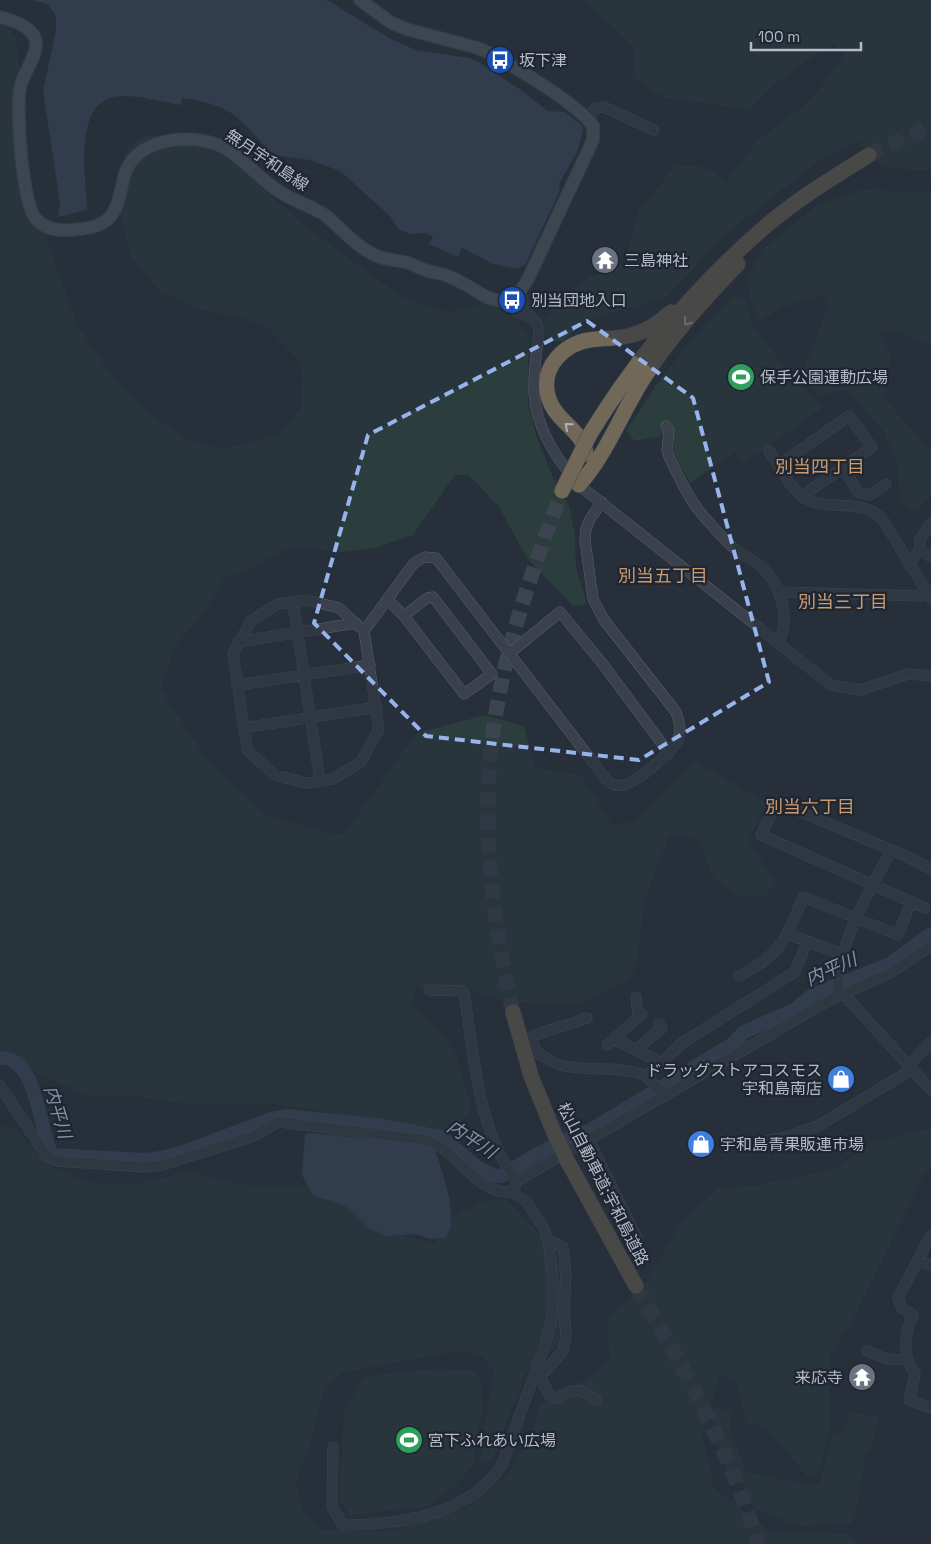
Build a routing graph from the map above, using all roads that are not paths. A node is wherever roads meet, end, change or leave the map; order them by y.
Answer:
1 (360, 0) edge
2 (0, 17) edge
3 (588, 120) junction
4 (654, 130) dead end
5 (869, 155) tunnel mouth
6 (818, 187) junction
7 (708, 280) junction
8 (520, 293) junction
9 (505, 301) junction
10 (530, 316) junction
11 (666, 426) dead end
12 (769, 451) dead end
13 (779, 465) junction
14 (843, 468) junction
15 (886, 484) dead end
16 (579, 485) junction
17 (562, 491) tunnel mouth
18 (804, 498) junction
19 (602, 502) junction
20 (931, 523) edge
21 (920, 549) junction
22 (931, 557) edge
23 (910, 565) junction
24 (779, 592) junction
25 (928, 595) edge
26 (388, 600) junction
27 (293, 602) junction
28 (404, 616) junction
29 (356, 623) junction
30 (364, 631) junction
31 (297, 632) junction
32 (238, 642) junction
33 (778, 643) junction
34 (510, 653) junction
35 (370, 665) junction
36 (303, 675) junction
37 (931, 676) edge
38 (237, 685) junction
39 (377, 707) junction
40 (310, 717) junction
41 (244, 728) junction
42 (669, 753) junction
43 (320, 781) junction
44 (891, 850) junction
45 (931, 868) edge
46 (873, 884) junction
47 (911, 902) junction
48 (925, 908) dead end
49 (856, 919) junction
50 (788, 934) junction
51 (807, 942) junction
52 (931, 946) edge
53 (844, 955) junction
54 (739, 976) dead end
55 (840, 986) junction
56 (429, 990) dead end
57 (636, 997) dead end
58 (513, 1012) tunnel mouth
59 (587, 1018) dead end
60 (659, 1024) dead end
61 (931, 1042) edge
62 (637, 1049) junction
63 (661, 1063) junction
64 (910, 1068) junction
65 (648, 1079) junction
66 (0, 1086) edge
67 (931, 1090) edge
68 (663, 1093) junction
69 (589, 1140) junction
70 (764, 1141) dead end
71 (513, 1175) junction
72 (513, 1192) junction
73 (637, 1238) dead end
74 (548, 1240) junction
75 (930, 1242) edge
76 (919, 1262) junction
77 (931, 1266) edge
78 (636, 1286) tunnel mouth
79 (867, 1351) dead end
80 (907, 1360) junction
81 (596, 1400) dead end
82 (931, 1408) edge
83 (333, 1447) dead end

1 - 3 main road
2 - 9 main road, 無月宇和島線
3 - 4 street
3 - 8 main road
5 - 6 highway
6 - 7 highway
6 -> 16 highway
16 -> 7 highway
7 - 17 highway, bridge
8 - 9 main road
8 - 10 street
9 - 10 street
10 - 16 street
11 - 24 street
12 - 13 street
13 - 14 street
13 - 18 street
14 - 15 street
14 - 18 street
16 - 19 street
18 - 23 street
19 - 33 street
19 - 42 street
20 - 21 street
21 - 22 street
21 - 23 street
23 - 25 street
24 - 25 street
24 - 33 street
26 - 28 street
26 - 30 street
26 - 34 street
27 - 29 street
27 - 31 street
27 - 32 street
28 - 28 street
29 - 30 street
29 - 31 street
30 - 35 street
31 - 32 street
31 - 36 street
32 - 38 street
33 - 37 street
34 - 42 street
34 - 42 street
35 - 36 street
35 - 39 street
36 - 38 street
36 - 40 street
38 - 41 street
39 - 40 street
39 - 43 street
40 - 41 street
40 - 43 street
41 - 43 street
44 - 45 street
44 - 46 street
44 - 46 street
46 - 47 street
46 - 49 street
47 - 48 street
47 - 49 street
49 - 50 street
49 - 53 street
50 - 51 street
50 - 54 street
51 - 53 street
51 - 63 street
52 - 55 street
53 - 55 street
55 - 64 street
55 - 68 street
56 - 71 street
57 - 62 street
58 - 78 highway, 松山自動車道;宇和島道路, bridge
59 - 65 street
60 - 62 street
61 - 64 street
62 - 63 street
63 - 65 street
64 - 67 street
64 - 70 street
65 - 68 street
66 - 72 street
68 - 69 street
69 - 71 street
69 - 73 street
71 - 72 street
72 - 74 street
74 - 81 street
74 - 83 street
75 - 76 street
76 - 77 street
76 - 80 street
79 - 80 street
80 - 82 street

